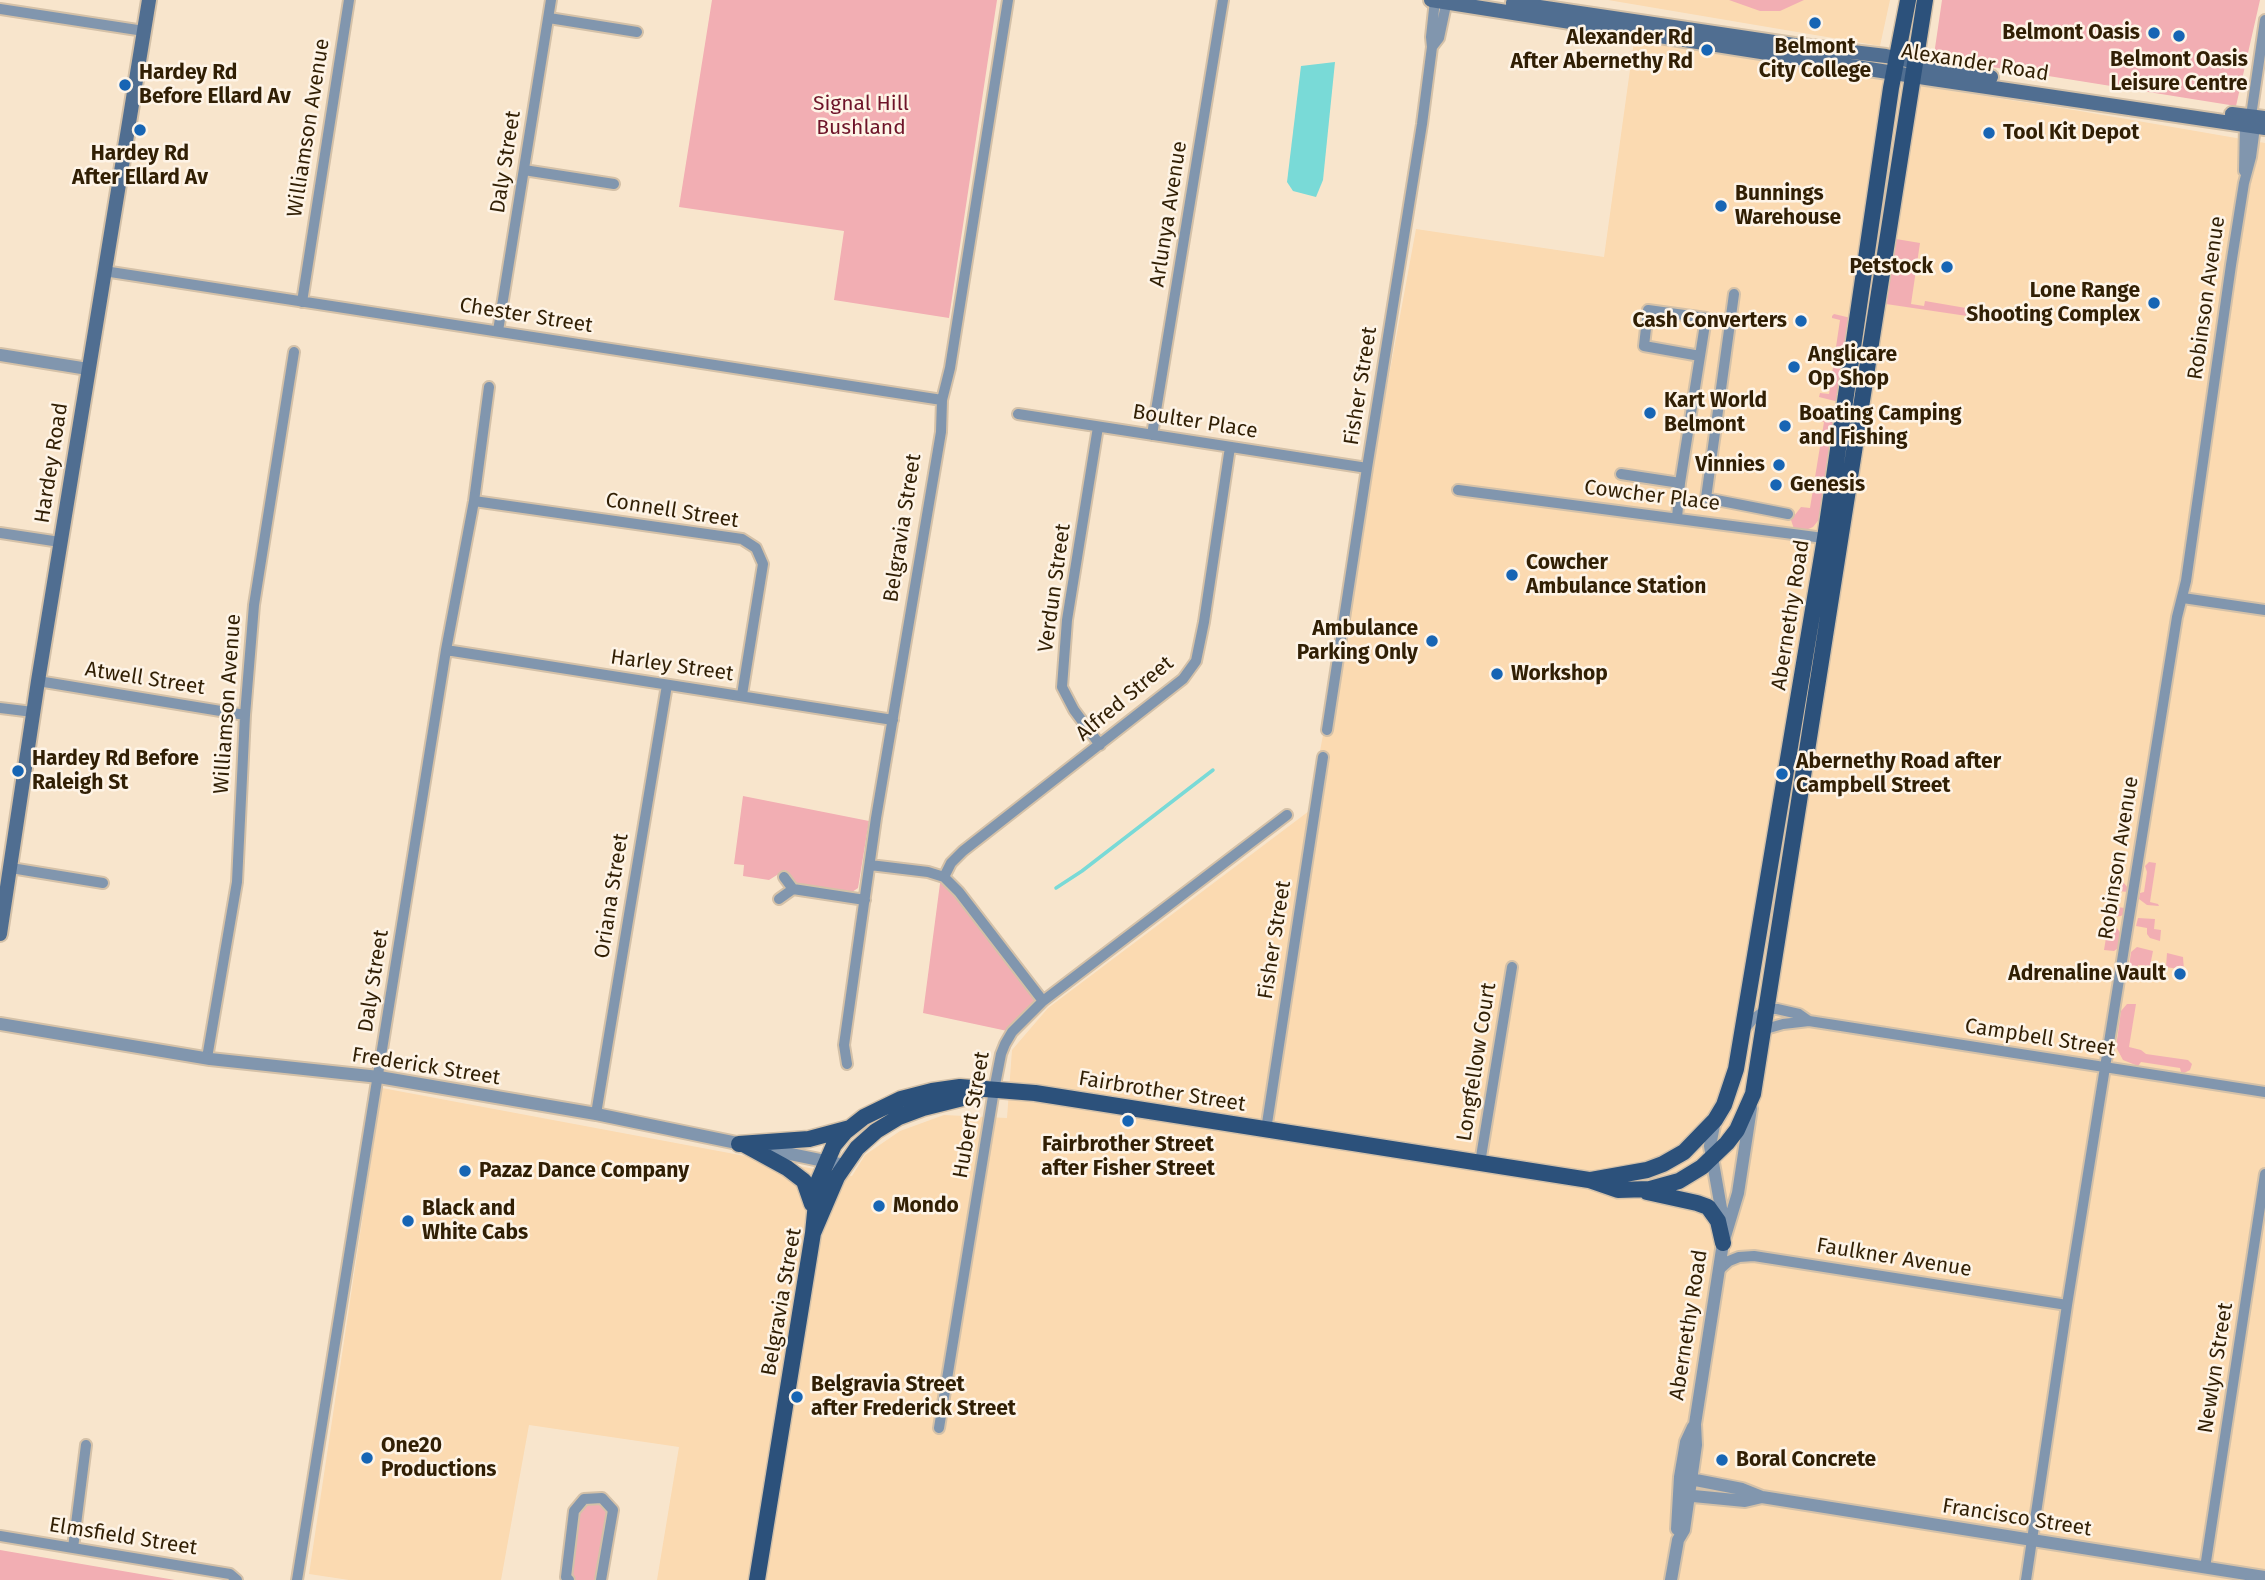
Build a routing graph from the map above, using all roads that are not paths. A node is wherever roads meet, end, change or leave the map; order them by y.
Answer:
1 (149, 0) edge
2 (349, 0) edge
3 (551, 0) edge
4 (1007, 0) edge
5 (1223, 0) edge
6 (1494, 0) edge
7 (1908, 0) edge
8 (1925, 0) edge
9 (1439, 1) edge
10 (0, 9) edge
11 (549, 18) junction
12 (2265, 20) edge
13 (144, 31) junction
14 (637, 32) dead end
15 (1895, 66) junction
16 (1913, 69) junction
17 (2256, 123) edge
18 (524, 170) junction
19 (614, 184) dead end
20 (104, 271) junction
21 (1734, 294) dead end
22 (302, 302) junction
23 (498, 331) junction
24 (294, 352) dead end
25 (0, 355) edge
26 (1700, 356) junction
27 (88, 369) junction
28 (489, 387) dead end
29 (942, 400) junction
30 (1018, 414) dead end
31 (1098, 426) junction
32 (1152, 435) junction
33 (1230, 447) junction
34 (1367, 468) junction
35 (1621, 474) dead end
36 (1681, 483) junction
37 (1458, 490) dead end
38 (1706, 498) junction
39 (474, 501) junction
40 (1788, 514) dead end
41 (1677, 518) junction
42 (1703, 522) junction
43 (0, 533) edge
44 (1833, 540) junction
45 (60, 542) junction
46 (2183, 598) junction
47 (2265, 610) edge
48 (446, 650) junction
49 (38, 681) junction
50 (667, 685) junction
51 (742, 695) junction
52 (0, 708) edge
53 (33, 712) junction
54 (245, 715) junction
55 (893, 720) junction
56 (1328, 730) dead end
57 (1100, 745) junction
58 (1323, 757) dead end
59 (1287, 815) dead end
60 (870, 865) junction
61 (11, 868) junction
62 (784, 877) dead end
63 (944, 877) junction
64 (103, 883) dead end
65 (4, 887) edge
66 (793, 888) junction
67 (779, 899) dead end
68 (865, 900) junction
69 (0, 934) edge
70 (1512, 967) dead end
71 (1043, 1001) junction
72 (1767, 1009) junction
73 (1809, 1021) junction
74 (0, 1024) edge
75 (1743, 1031) junction
76 (1763, 1033) junction
77 (207, 1058) junction
78 (847, 1064) dead end
79 (2106, 1068) junction
80 (379, 1077) junction
81 (994, 1090) junction
82 (2265, 1093) edge
83 (1753, 1094) junction
84 (596, 1114) junction
85 (1715, 1120) junction
86 (852, 1127) junction
87 (1266, 1130) junction
88 (742, 1144) junction
89 (1711, 1159) junction
90 (826, 1160) junction
91 (1480, 1163) junction
92 (844, 1165) junction
93 (2265, 1174) edge
94 (1589, 1180) junction
95 (1636, 1191) junction
96 (814, 1210) junction
97 (813, 1233) junction
98 (1724, 1237) junction
99 (1719, 1270) junction
100 (2067, 1305) junction
101 (939, 1428) dead end
102 (86, 1445) dead end
103 (1686, 1478) junction
104 (1684, 1495) junction
105 (1762, 1497) junction
106 (0, 1536) edge
107 (2033, 1541) junction
108 (73, 1548) junction
109 (2205, 1567) junction
110 (2265, 1577) edge
111 (237, 1580) edge
112 (297, 1580) edge
113 (569, 1580) edge
114 (601, 1580) edge
115 (757, 1580) edge
116 (1671, 1580) edge
117 (2026, 1580) edge

1 - 13 main road, Hardey Road
2 - 22 street, Williamson Avenue
3 - 11 street, Daly Street
4 - 29 street, Belgravia Street
5 - 32 street, Arlunya Avenue
6 - 15 main road, Alexander Road
7 - 15 main road, Abernethy Road
8 - 16 main road, Abernethy Road
9 - 15 main road, Alexander Road
9 - 34 street, Fisher Street
10 - 13 street
11 - 14 street
11 - 18 street, Daly Street
12 - 17 street, Robinson Avenue
13 - 20 main road, Hardey Road
15 - 16 main road, Alexander Road
15 - 44 main road, Abernethy Road
16 - 17 main road, Alexander Road
16 - 44 main road, Abernethy Road
17 - 46 street, Robinson Avenue
18 - 19 street
18 - 23 street, Daly Street
20 - 22 street, Chester Street
20 - 27 main road, Hardey Road
21 - 38 street
22 - 23 street, Chester Street
23 - 29 street, Chester Street
24 - 54 street, Williamson Avenue
25 - 27 street
26 - 26 street
26 - 36 street
27 - 45 main road, Hardey Road
28 - 39 street, Daly Street
29 - 55 street, Belgravia Street
30 - 31 street, Boulter Place
31 - 32 street, Boulter Place
31 - 57 street, Verdun Street
32 - 33 street, Boulter Place
33 - 34 street, Boulter Place
33 - 57 street, Alfred Street
34 - 56 street, Fisher Street
35 - 36 street
36 - 41 street
37 - 41 street, Cowcher Place
38 - 40 street
38 - 42 street
39 - 48 street, Daly Street
39 - 51 street, Connell Street
41 - 42 street, Cowcher Place
42 - 44 street, Cowcher Place
43 - 45 street
44 - 72 main road, Abernethy Road
44 - 75 main road, Abernethy Road
45 - 49 main road, Hardey Road
46 - 47 street
46 - 79 street, Robinson Avenue
48 - 50 street, Harley Street
48 - 80 street, Daly Street
49 - 53 main road, Hardey Road
49 - 54 street, Atwell Street
50 - 51 street, Harley Street
50 - 84 street, Oriana Street
51 - 55 street, Harley Street
52 - 53 street
53 - 61 main road, Hardey Road
54 - 77 street, Williamson Avenue
55 - 60 street, Belgravia Street
57 - 63 street, Alfred Street
58 - 87 street, Fisher Street
59 - 71 street, Hubert Street
60 - 63 street
60 - 68 street, Belgravia Street
61 - 64 street
61 - 65 main road, Hardey Road
62 - 66 street
63 - 71 street
65 - 69 main road, Hardey Road
66 - 67 street
66 - 68 street
68 - 78 street, Belgravia Street
70 - 91 street, Longfellow Court
71 - 81 street, Hubert Street
72 - 73 street, Campbell Street
72 - 75 street
72 - 76 main road, Abernethy Road
73 - 76 street, Campbell Street
73 - 79 street, Campbell Street
74 - 77 street, Frederick Street
75 - 85 main road, Abernethy Road
76 - 83 main road, Abernethy Road
77 - 80 street, Frederick Street
79 - 82 street, Campbell Street
79 - 100 street, Robinson Avenue
80 - 84 street, Frederick Street
80 - 112 street, Daly Street
81 - 86 main road, Fairbrother Street
81 - 87 main road, Fairbrother Street
81 - 92 main road, Belgravia Street
81 - 101 street, Hubert Street
83 - 89 main road, Fairbrother Street
83 - 98 street, Abernethy Road
84 - 88 street, Frederick Street
85 - 89 street, Abernethy Road
85 - 94 main road, Fairbrother Street
86 - 88 main road
86 - 90 main road, Fairbrother Street
87 - 91 main road, Fairbrother Street
88 - 90 street, Frederick Street
88 - 96 main road
89 - 95 main road, Fairbrother Street
89 - 98 street, Abernethy Road
90 - 92 street, Frederick Street
90 - 96 main road, Fairbrother Street
91 - 94 main road, Fairbrother Street
92 - 97 main road, Belgravia Street
93 - 109 street, Newlyn Street
94 - 95 main road, Fairbrother Street
95 - 98 main road
96 - 97 main road, Fairbrother Street
97 - 115 main road, Belgravia Street
98 - 99 street, Abernethy Road
99 - 100 street, Faulkner Avenue
99 - 103 street, Abernethy Road
100 - 107 street, Robinson Avenue
102 - 108 street
103 - 104 street, Abernethy Road
103 - 105 street, Francisco Street
104 - 105 street, Francisco Street
104 - 116 street, Abernethy Road
105 - 107 street, Francisco Street
106 - 108 street, Elmsfield Street
107 - 109 street, Francisco Street
107 - 117 street, Robinson Avenue
108 - 111 street, Elmsfield Street
109 - 110 street, Francisco Street
113 - 114 street

